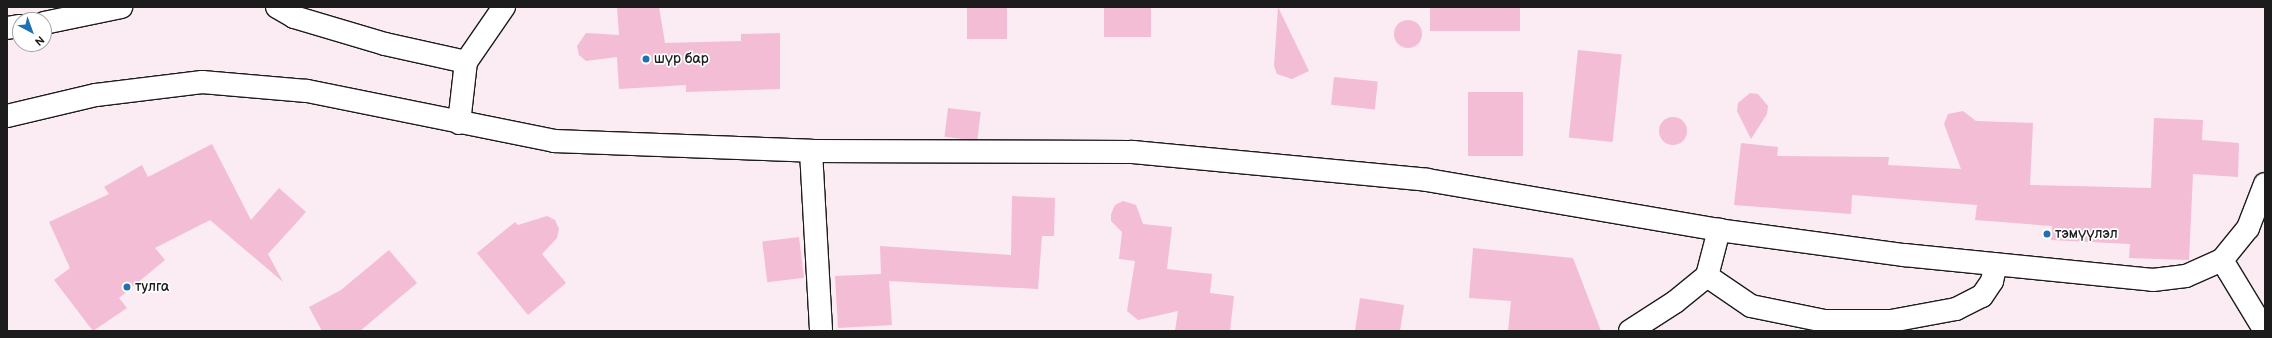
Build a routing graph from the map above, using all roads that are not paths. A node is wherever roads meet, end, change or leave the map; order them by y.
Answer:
1 (121, 7) edge
2 (277, 7) edge
3 (504, 7) edge
4 (52, 21) edge
5 (466, 62) junction
6 (7, 116) edge
7 (459, 123) junction
8 (811, 151) junction
9 (2265, 184) edge
10 (1719, 230) junction
11 (2222, 260) junction
12 (1996, 264) junction
13 (1706, 276) junction
14 (821, 331) edge
15 (1630, 331) edge
16 (2265, 331) edge

1 - 4 main road
2 - 5 main road
3 - 5 main road
5 - 7 main road
6 - 7 main road
7 - 8 main road
8 - 10 main road
8 - 14 main road
9 - 11 main road
10 - 12 main road
10 - 13 main road
11 - 12 main road
11 - 16 main road
12 - 13 main road
13 - 15 main road

